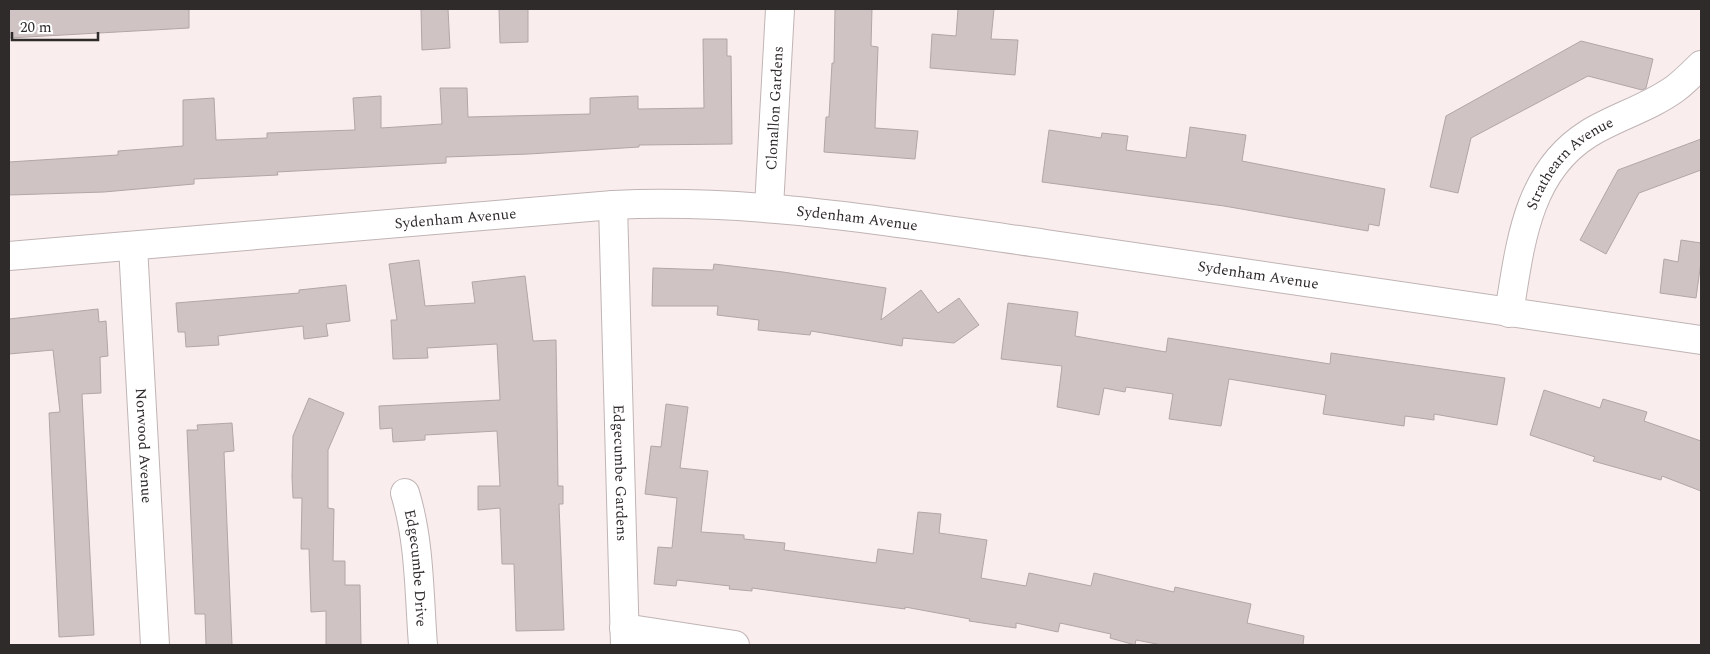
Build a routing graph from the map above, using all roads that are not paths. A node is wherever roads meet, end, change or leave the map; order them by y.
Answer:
1 (780, 9) edge
2 (1701, 65) edge
3 (613, 205) junction
4 (769, 207) junction
5 (133, 246) junction
6 (9, 256) edge
7 (1509, 313) junction
8 (1701, 340) edge
9 (405, 493) dead end
10 (624, 637) edge
11 (155, 645) edge
12 (422, 645) edge
13 (735, 645) edge

1 - 4 street, Clonallon Gardens
2 - 7 street, Strathearn Avenue
3 - 4 street, Sydenham Avenue
3 - 5 street, Sydenham Avenue
3 - 10 street, Edgecumbe Gardens
4 - 7 street, Sydenham Avenue
5 - 6 street, Sydenham Avenue
5 - 11 street, Norwood Avenue
7 - 8 street, Sydenham Avenue
9 - 12 street, Edgecumbe Drive
10 - 13 street, Edgecumbe Gardens

